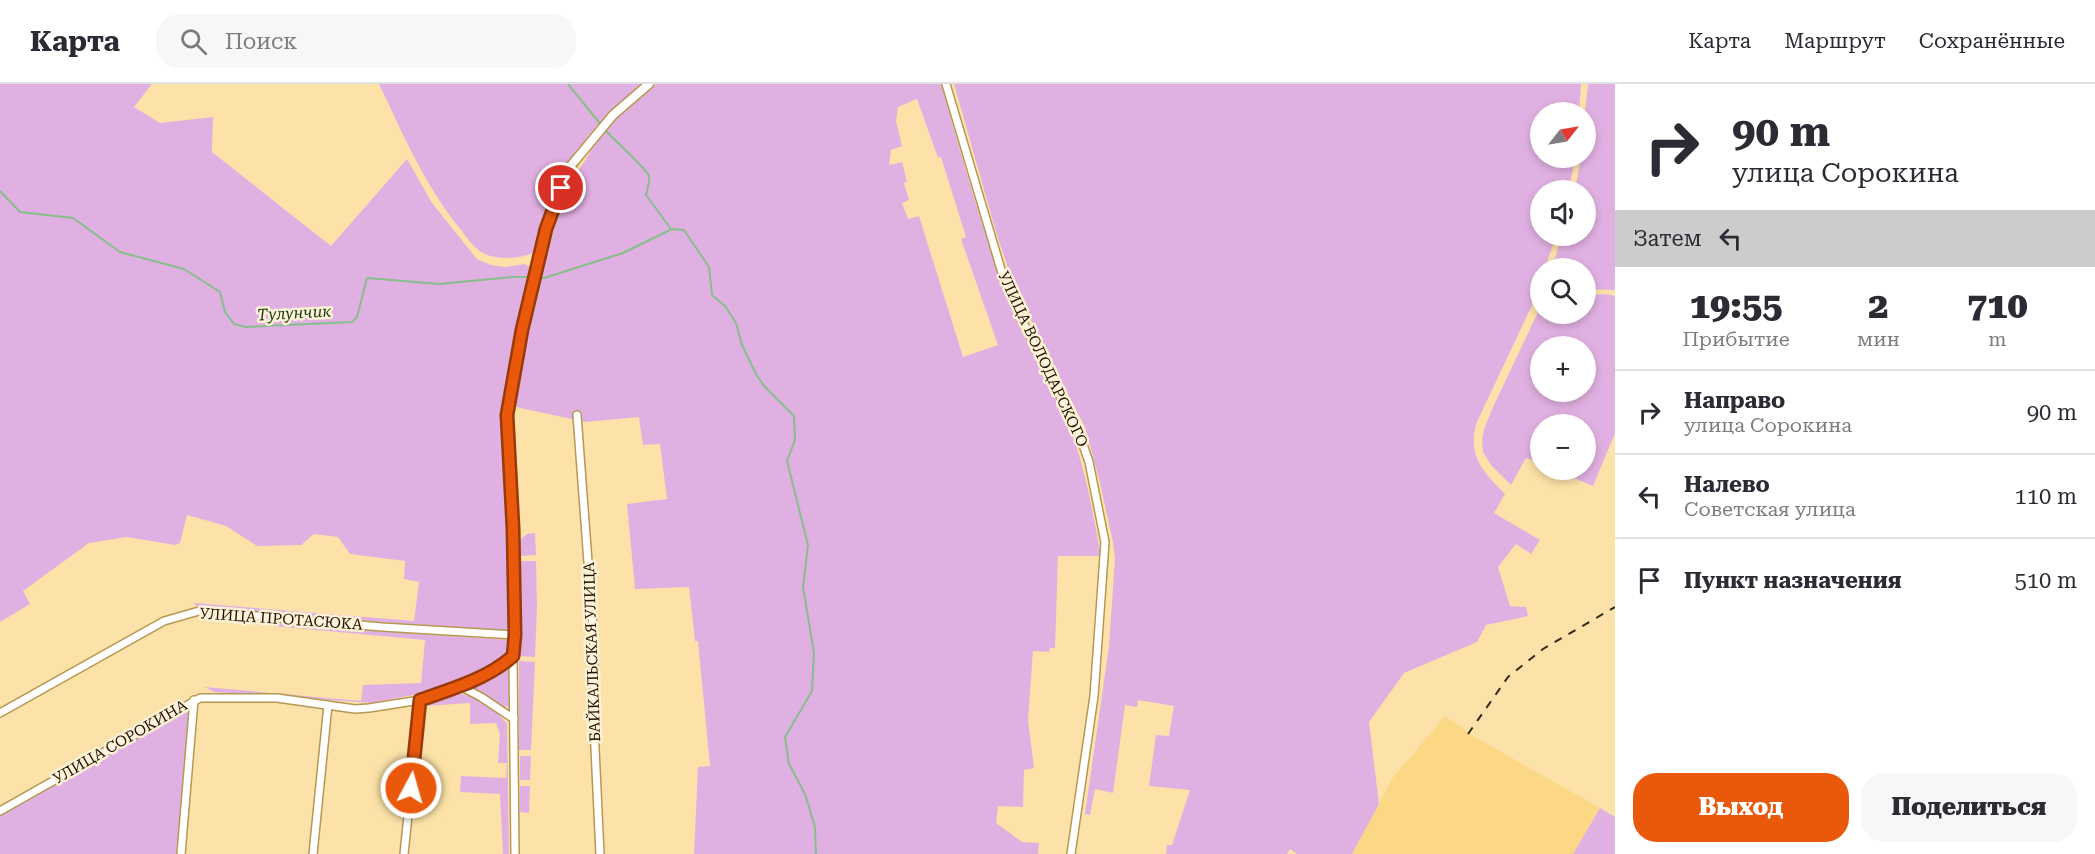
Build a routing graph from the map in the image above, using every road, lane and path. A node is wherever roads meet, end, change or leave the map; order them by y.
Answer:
1 (649, 84) edge
2 (946, 84) edge
3 (507, 415) joint
4 (577, 415) dead end
5 (515, 635) junction
6 (513, 656) junction
7 (460, 686) junction
8 (194, 700) junction
9 (420, 700) junction
10 (328, 705) junction
11 (0, 713) edge
12 (514, 719) junction
13 (0, 810) edge
14 (181, 854) edge
15 (313, 854) edge
16 (404, 854) edge
17 (514, 854) edge
18 (600, 854) edge
19 (1071, 854) edge

1 - 3 street
2 - 19 street, УЛИЦА ВОЛОДАРСКОГО
3 - 5 street
4 - 18 street, БАЙКАЛЬСКАЯ УЛИЦА
5 - 6 street
5 - 11 street, УЛИЦА ПРОТАСЮКА
6 - 7 street, УЛИЦА СОРОКИНА
6 - 12 street
7 - 9 street, УЛИЦА СОРОКИНА
7 - 12 street
8 - 10 street, УЛИЦА СОРОКИНА
8 - 13 street, УЛИЦА СОРОКИНА
8 - 14 street
9 - 10 street, УЛИЦА СОРОКИНА
9 - 16 street
10 - 15 street
12 - 17 street

